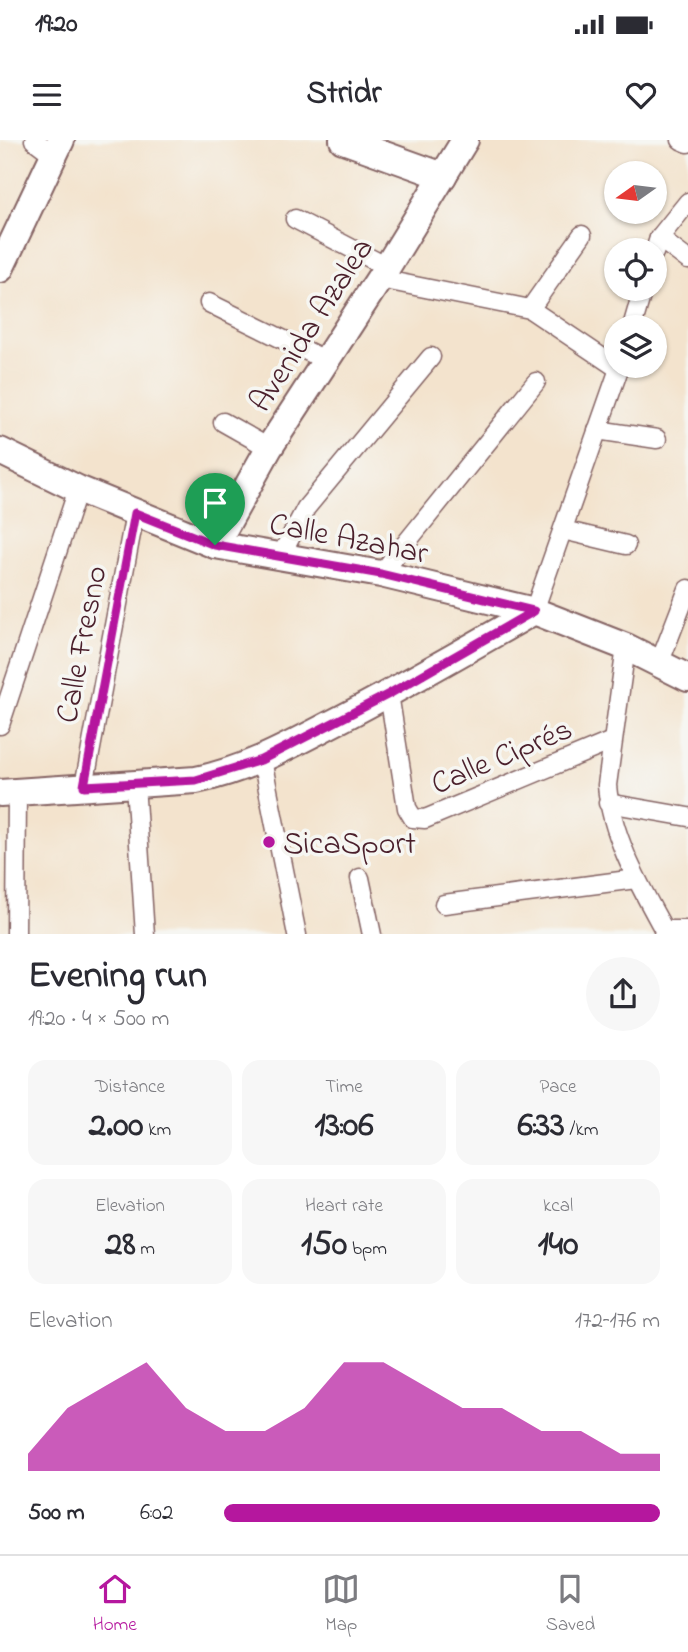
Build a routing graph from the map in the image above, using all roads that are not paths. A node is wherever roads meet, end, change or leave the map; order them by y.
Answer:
1 (343, 140) edge
2 (465, 140) edge
3 (681, 140) edge
4 (688, 143) edge
5 (49, 145) edge
6 (443, 176) junction
7 (688, 202) edge
8 (295, 219) dead end
9 (582, 235) dead end
10 (662, 238) edge
11 (667, 250) edge
12 (688, 260) edge
13 (0, 269) edge
14 (383, 273) junction
15 (209, 303) dead end
16 (530, 309) junction
17 (431, 357) dead end
18 (604, 358) edge
19 (327, 360) junction
20 (615, 378) edge
21 (536, 382) dead end
22 (223, 422) dead end
23 (597, 430) junction
24 (657, 439) dead end
25 (269, 449) junction
26 (3, 460) edge
27 (78, 489) junction
28 (135, 513) junction
29 (562, 530) junction
30 (215, 545) junction
31 (626, 545) dead end
32 (280, 557) junction
33 (381, 574) junction
34 (688, 589) edge
35 (534, 611) junction
36 (626, 647) junction
37 (659, 664) junction
38 (688, 678) edge
39 (389, 694) junction
40 (0, 726) edge
41 (612, 741) junction
42 (261, 760) junction
43 (135, 784) junction
44 (84, 786) junction
45 (8, 792) edge
46 (608, 803) junction
47 (688, 817) edge
48 (359, 878) dead end
49 (636, 879) junction
50 (444, 904) dead end
51 (688, 930) edge
52 (663, 932) edge
53 (16, 934) edge
54 (145, 934) edge
55 (297, 934) edge
56 (372, 934) edge

1 - 6 street
2 - 6 street, Avenida Azalea
3 - 4 street
5 - 13 street
6 - 14 street, Avenida Azalea
7 - 10 street
8 - 14 street
9 - 16 street
11 - 12 street
14 - 16 street
14 - 19 street, Avenida Azalea
15 - 19 street
16 - 18 street
17 - 32 street
19 - 25 street, Avenida Azalea
20 - 23 street
21 - 33 street
22 - 25 street
23 - 24 street
23 - 29 street
25 - 30 street, Avenida Azalea
26 - 27 street, Calle Azahar
27 - 28 street, Calle Azahar
27 - 40 street
28 - 30 street, Calle Azahar
28 - 44 street, Calle Fresno
29 - 31 street
29 - 35 street
30 - 32 street, Calle Azahar
32 - 33 street, Calle Azahar
33 - 35 street, Calle Azahar
34 - 37 street
35 - 36 street, Calle Azahar
35 - 39 street
36 - 37 street, Calle Azahar
36 - 41 street
37 - 38 street, Calle Azahar
39 - 41 street, Calle Ciprés
39 - 42 street
41 - 46 street
42 - 43 street
42 - 55 street
43 - 44 street
43 - 54 street
44 - 45 street
45 - 53 street
46 - 47 street
46 - 49 street
48 - 56 street
49 - 50 street
49 - 52 street
51 - 52 street

